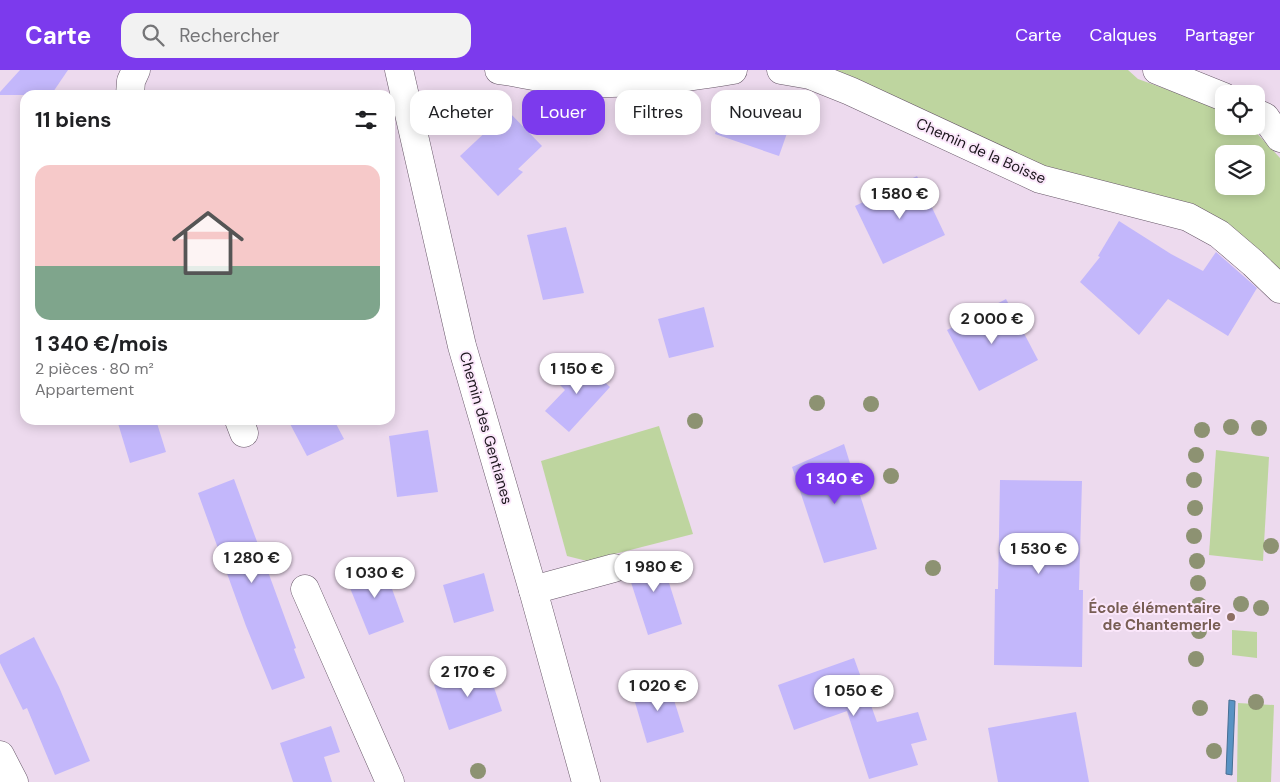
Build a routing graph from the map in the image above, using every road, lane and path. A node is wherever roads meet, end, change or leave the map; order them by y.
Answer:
1 (136, 70) edge
2 (399, 70) edge
3 (499, 70) edge
4 (733, 70) edge
5 (781, 70) edge
6 (1157, 70) edge
7 (130, 90) edge
8 (1215, 93) edge
9 (1265, 117) edge
10 (1280, 138) edge
11 (1280, 289) edge
12 (614, 568) dead end
13 (305, 589) dead end
14 (533, 590) junction
15 (0, 755) edge
16 (14, 782) edge
17 (390, 782) edge
18 (586, 782) edge

1 - 7 street
2 - 14 street, Chemin des Gentianes
3 - 4 street
5 - 11 street, Chemin de la Boisse
6 - 8 street
9 - 10 street
12 - 14 street
13 - 17 street
14 - 18 street, Chemin des Gentianes
15 - 16 street

